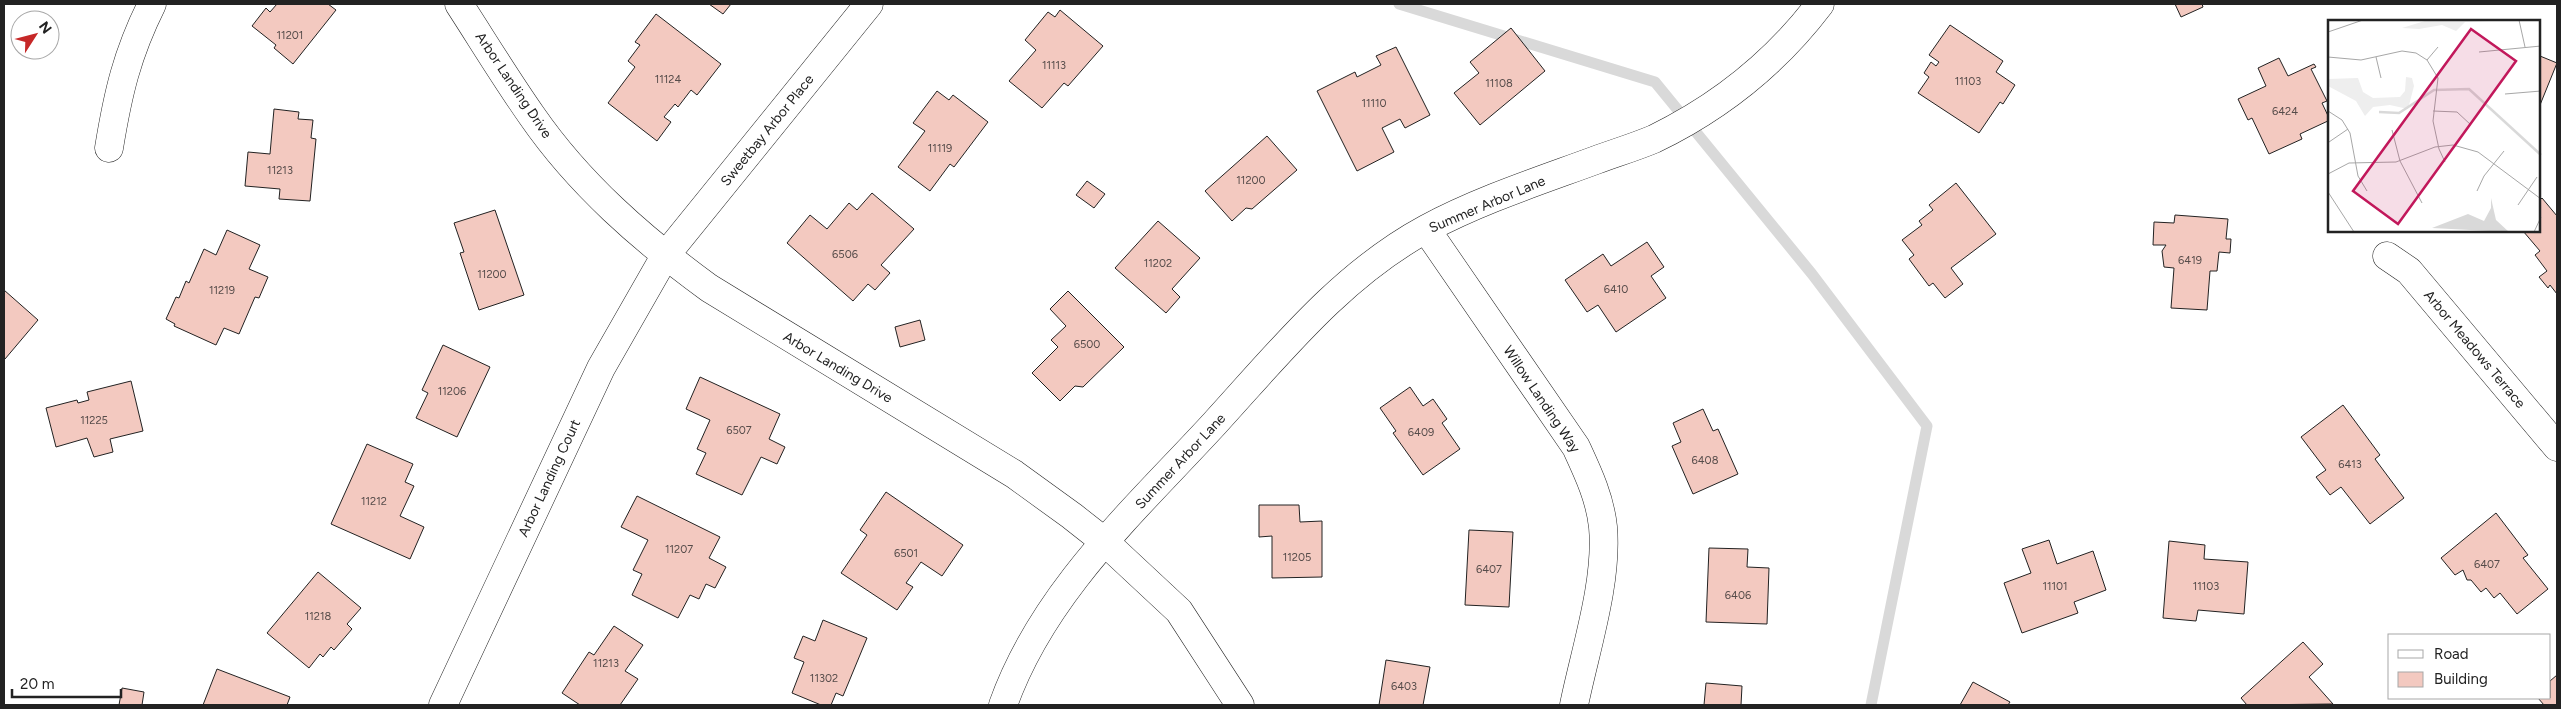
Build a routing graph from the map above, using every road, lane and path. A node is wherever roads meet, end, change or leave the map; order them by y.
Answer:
1 (152, 4) edge
2 (459, 4) edge
3 (869, 4) edge
4 (1820, 4) edge
5 (109, 148) dead end
6 (1426, 229) junction
7 (665, 256) junction
8 (2387, 256) dead end
9 (2557, 447) edge
10 (1105, 542) junction
11 (443, 705) edge
12 (1004, 705) edge
13 (1240, 705) edge
14 (1574, 705) edge

1 - 5 street
2 - 7 street, Arbor Landing Drive
3 - 7 street, Sweetbay Arbor Place
4 - 6 street, Summer Arbor Lane
6 - 10 street, Summer Arbor Lane
6 - 14 street, Willow Landing Way
7 - 10 street, Arbor Landing Drive
7 - 11 street, Arbor Landing Court
8 - 9 street, Arbor Meadows Terrace
10 - 12 street, Summer Arbor Lane
10 - 13 street, Arbor Landing Drive

